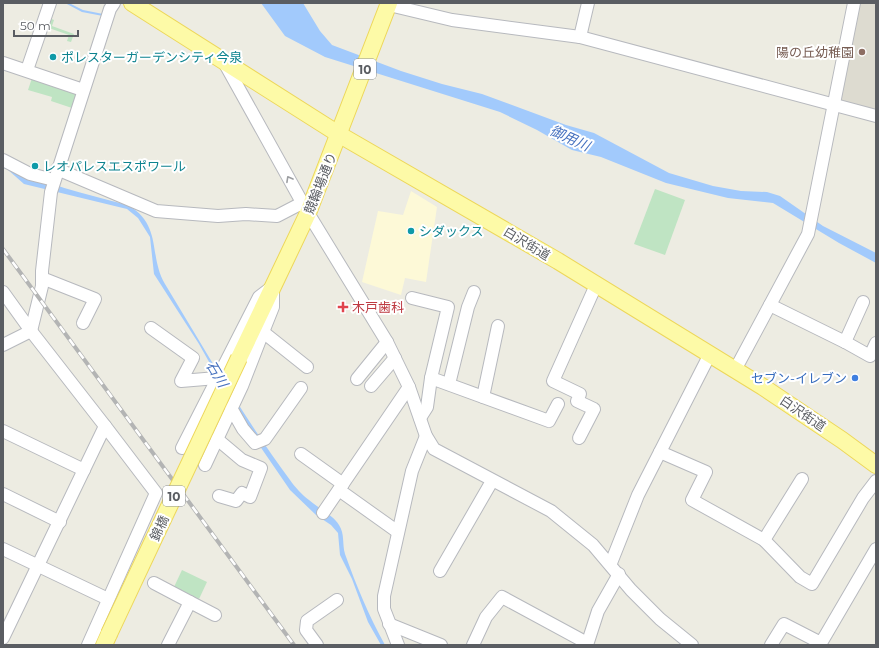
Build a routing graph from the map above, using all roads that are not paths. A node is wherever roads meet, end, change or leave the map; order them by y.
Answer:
1 (50, 3) edge
2 (114, 3) edge
3 (132, 3) edge
4 (588, 3) edge
5 (854, 3) edge
6 (389, 4) edge
7 (580, 37) junction
8 (224, 61) junction
9 (3, 63) edge
10 (27, 70) junction
11 (83, 90) junction
12 (833, 104) junction
13 (876, 116) edge
14 (340, 135) junction
15 (3, 160) edge
16 (56, 175) junction
17 (305, 208) junction
18 (42, 278) junction
19 (596, 285) junction
20 (273, 286) junction
21 (3, 292) edge
22 (474, 292) dead end
23 (412, 298) dead end
24 (864, 302) dead end
25 (770, 305) junction
26 (83, 323) dead end
27 (498, 326) dead end
28 (151, 328) dead end
29 (31, 331) junction
30 (263, 332) junction
31 (386, 342) junction
32 (845, 342) junction
33 (876, 343) edge
34 (3, 345) edge
35 (710, 354) junction
36 (239, 358) joint
37 (395, 358) junction
38 (306, 367) dead end
39 (735, 370) junction
40 (217, 378) junction
41 (431, 378) junction
42 (357, 379) dead end
43 (449, 384) junction
44 (371, 386) dead end
45 (410, 387) junction
46 (300, 388) dead end
47 (483, 397) junction
48 (558, 404) dead end
49 (231, 408) junction
50 (420, 418) junction
51 (105, 426) junction
52 (3, 432) edge
53 (426, 436) junction
54 (580, 438) dead end
55 (217, 439) junction
56 (182, 448) dead end
57 (660, 452) junction
58 (301, 454) dead end
59 (205, 464) dead end
60 (876, 465) edge
61 (84, 470) junction
62 (802, 479) dead end
63 (492, 481) junction
64 (876, 481) edge
65 (341, 487) junction
66 (3, 494) edge
67 (220, 496) dead end
68 (323, 513) dead end
69 (60, 522) junction
70 (398, 532) junction
71 (764, 540) junction
72 (3, 549) edge
73 (875, 553) edge
74 (610, 563) junction
75 (38, 566) junction
76 (440, 571) dead end
77 (619, 574) junction
78 (154, 583) dead end
79 (108, 599) junction
80 (337, 600) dead end
81 (190, 602) junction
82 (215, 615) dead end
83 (389, 624) junction
84 (3, 638) edge
85 (106, 640) edge
86 (587, 644) edge
87 (88, 645) edge
88 (168, 645) edge
89 (317, 645) edge
90 (398, 645) edge
91 (441, 645) edge
92 (473, 645) edge
93 (692, 645) edge
94 (771, 645) edge

1 - 10 street
2 - 11 street
3 - 8 main road, 白沢街道
4 - 7 street
5 - 12 street
6 - 7 street
6 - 14 main road, 競輪場通り / 10
7 - 12 street
8 - 14 main road, 白沢街道
17 -> 8 street
9 - 10 street
10 - 11 street
11 - 16 street
12 - 13 street
12 - 25 street
14 - 17 main road, 競輪場通り / 10
14 - 19 main road, 白沢街道
15 - 16 street
16 - 17 street
16 - 18 street
17 - 20 main road, 競輪場通り / 10
17 - 31 street
18 - 26 street
18 - 29 street
19 - 35 main road, 白沢街道
19 - 54 street
20 - 30 street
20 - 36 main road, 競輪場通り / 10
20 - 40 street
21 - 29 street
22 - 43 street
23 - 41 street
24 - 32 street
25 - 32 street
25 - 39 street
27 - 47 street
28 - 40 street
29 - 34 street
29 - 51 street
30 - 38 street
30 - 49 street
31 - 37 street
31 - 42 street
32 - 33 street
35 - 39 main road, 白沢街道
35 - 57 street
36 - 85 main road, 錦橋 / 10, bridge
37 - 44 street
37 - 45 street
39 - 60 main road, 白沢街道
40 - 56 street
41 - 43 street
41 - 50 street
43 - 47 street
45 - 50 street
45 - 65 street
46 - 49 street
47 - 48 street
49 - 55 street
50 - 53 street
51 - 61 street
51 - 79 street
52 - 61 street
53 - 63 street
53 - 70 street
55 - 59 street
55 - 67 street
57 - 71 street
57 - 74 street
58 - 65 street
61 - 69 street
62 - 71 street
63 - 74 street
63 - 76 street
64 - 71 street
65 - 68 street
65 - 70 street
66 - 69 street
69 - 75 street
70 - 83 street
72 - 75 street
73 - 94 street
74 - 77 street
75 - 79 street
75 - 84 street
77 - 86 street
77 - 93 street
78 - 81 street
79 - 87 street
80 - 89 street
81 - 82 street
81 - 88 street
83 - 90 street
83 - 91 street
86 - 92 street

